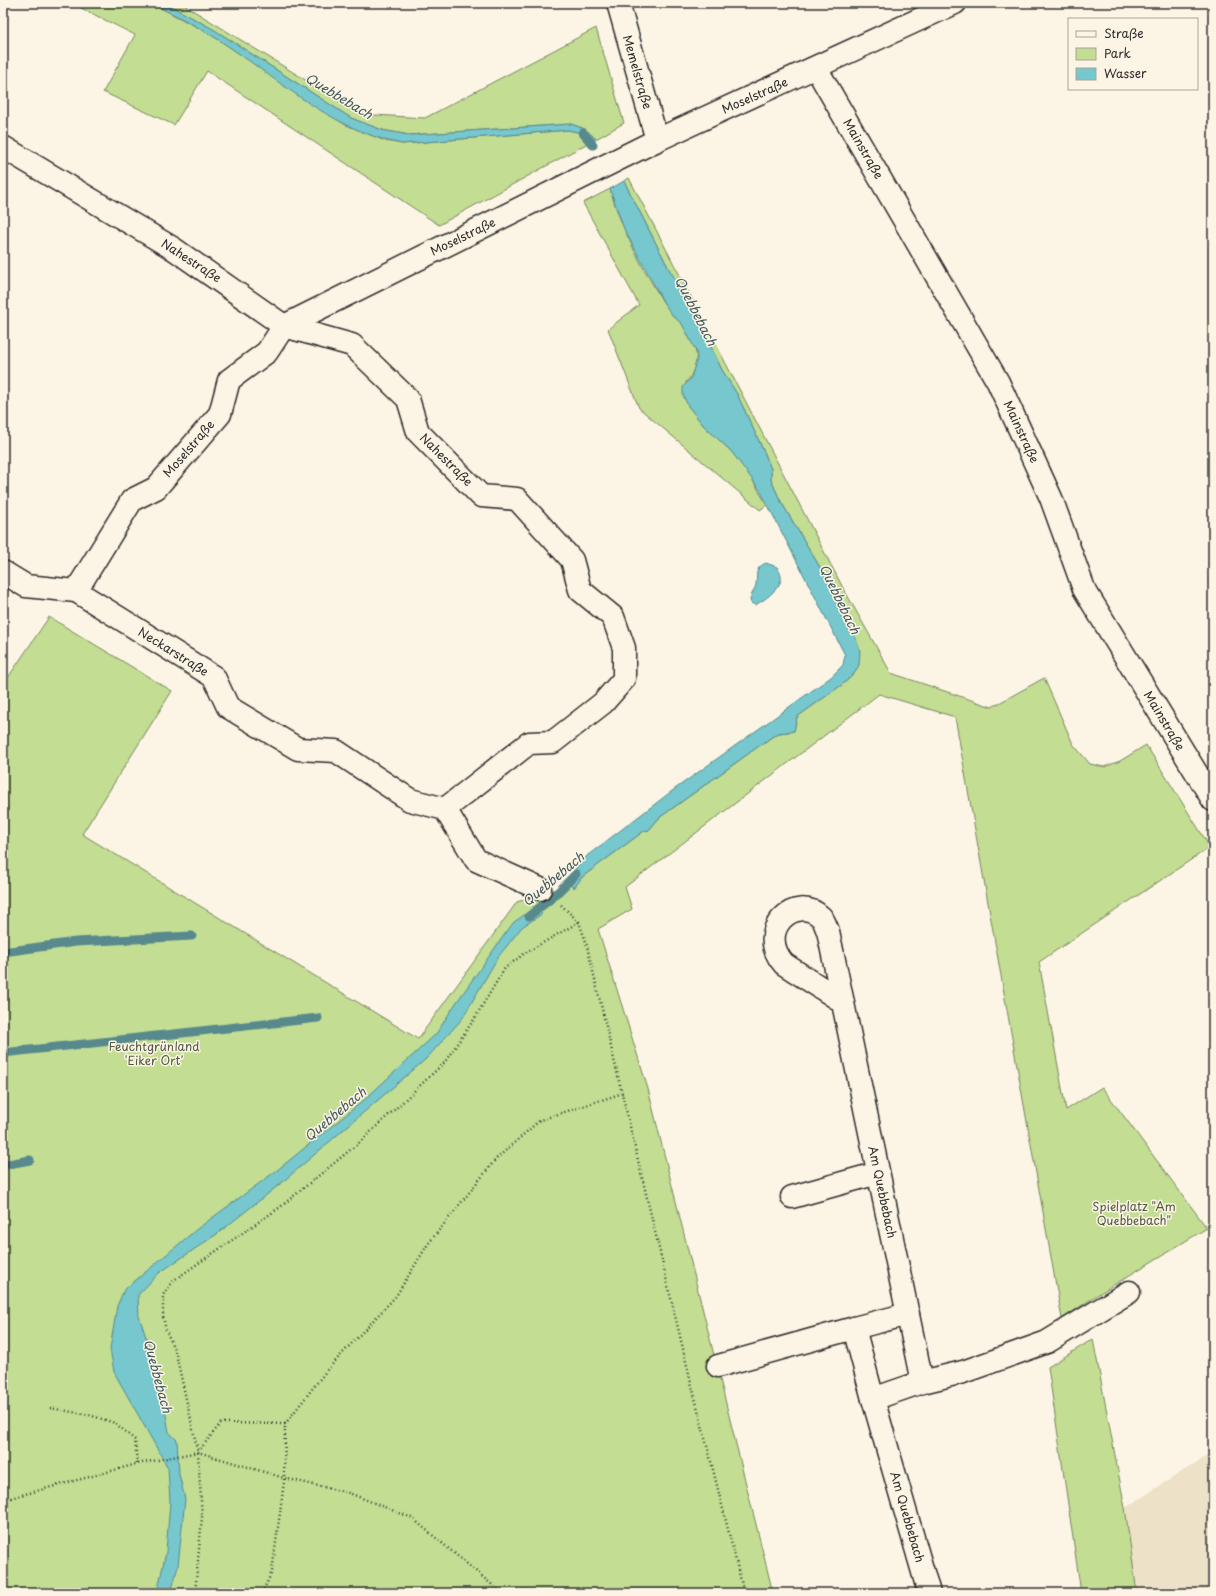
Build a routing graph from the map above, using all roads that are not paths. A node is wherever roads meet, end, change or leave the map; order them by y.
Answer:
1 (618, 3) edge
2 (955, 3) edge
3 (816, 68) junction
4 (656, 140) junction
5 (3, 147) edge
6 (284, 326) junction
7 (3, 572) edge
8 (76, 591) junction
9 (1213, 800) edge
10 (445, 809) junction
11 (540, 889) dead end
12 (843, 1002) dead end
13 (878, 1173) junction
14 (792, 1197) dead end
15 (1129, 1292) dead end
16 (908, 1314) junction
17 (854, 1328) junction
18 (718, 1366) dead end
19 (922, 1382) junction
20 (873, 1399) junction
21 (929, 1593) edge

1 - 4 street, Memelstraße
2 - 3 street, Moselstraße
3 - 4 street, Moselstraße
3 - 9 street, Mainstraße
4 - 6 street, Moselstraße
5 - 6 street, Nahestraße
6 - 8 street, Moselstraße
6 - 10 street, Nahestraße
7 - 8 street, Neckarstraße
8 - 10 street, Neckarstraße
10 - 11 street
12 - 13 street, Am Quebbebach
13 - 14 street
13 - 16 street, Am Quebbebach
15 - 19 street
16 - 17 street
16 - 19 street, Am Quebbebach
17 - 18 street
17 - 20 street, Am Quebbebach
19 - 20 street
20 - 21 street, Am Quebbebach

